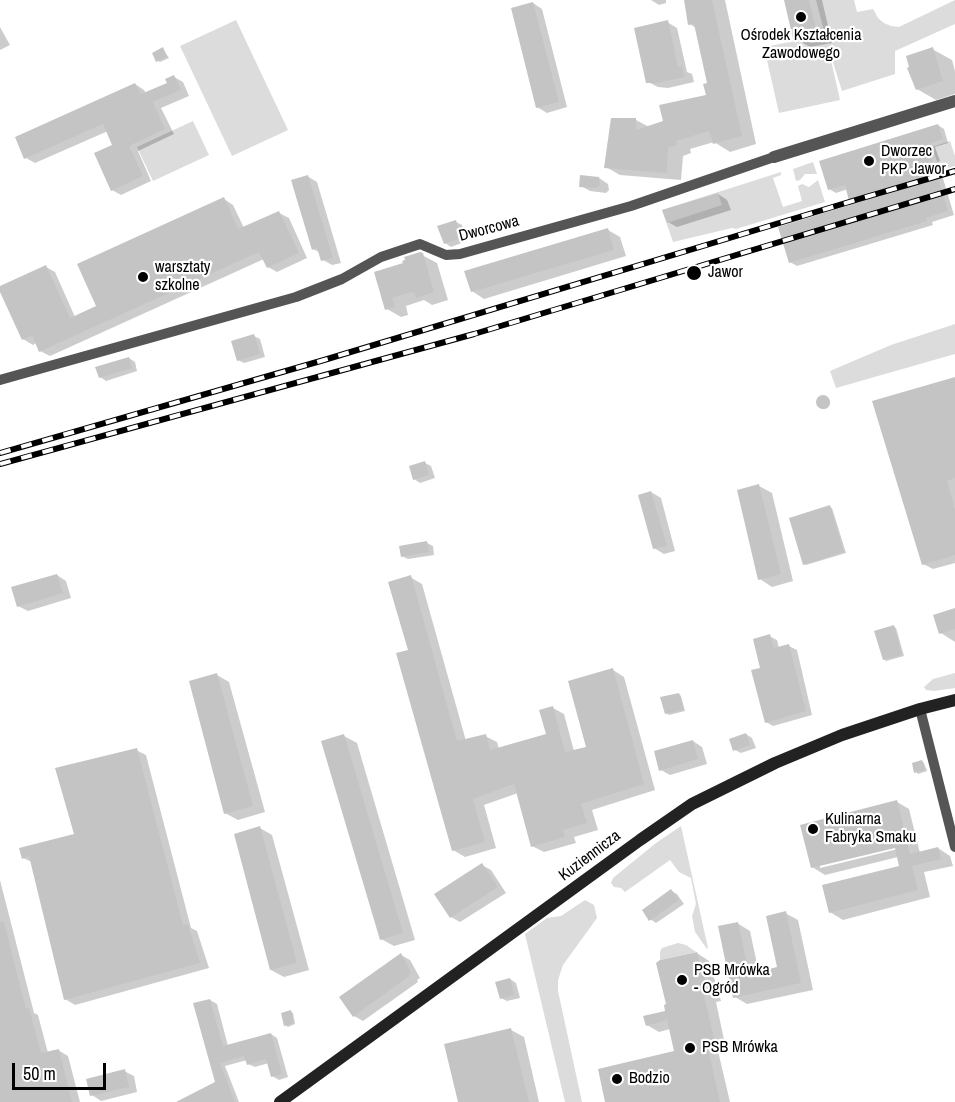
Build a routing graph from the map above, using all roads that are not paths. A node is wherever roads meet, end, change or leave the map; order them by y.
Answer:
1 (955, 101) edge
2 (774, 157) joint
3 (0, 380) edge
4 (955, 700) edge
5 (920, 709) junction
6 (955, 847) edge
7 (280, 1102) edge

1 - 2 street, Dworcowa
2 - 3 street, Dworcowa
4 - 5 main road, Kuziennicza
5 - 6 street
5 - 7 main road, Kuziennicza

